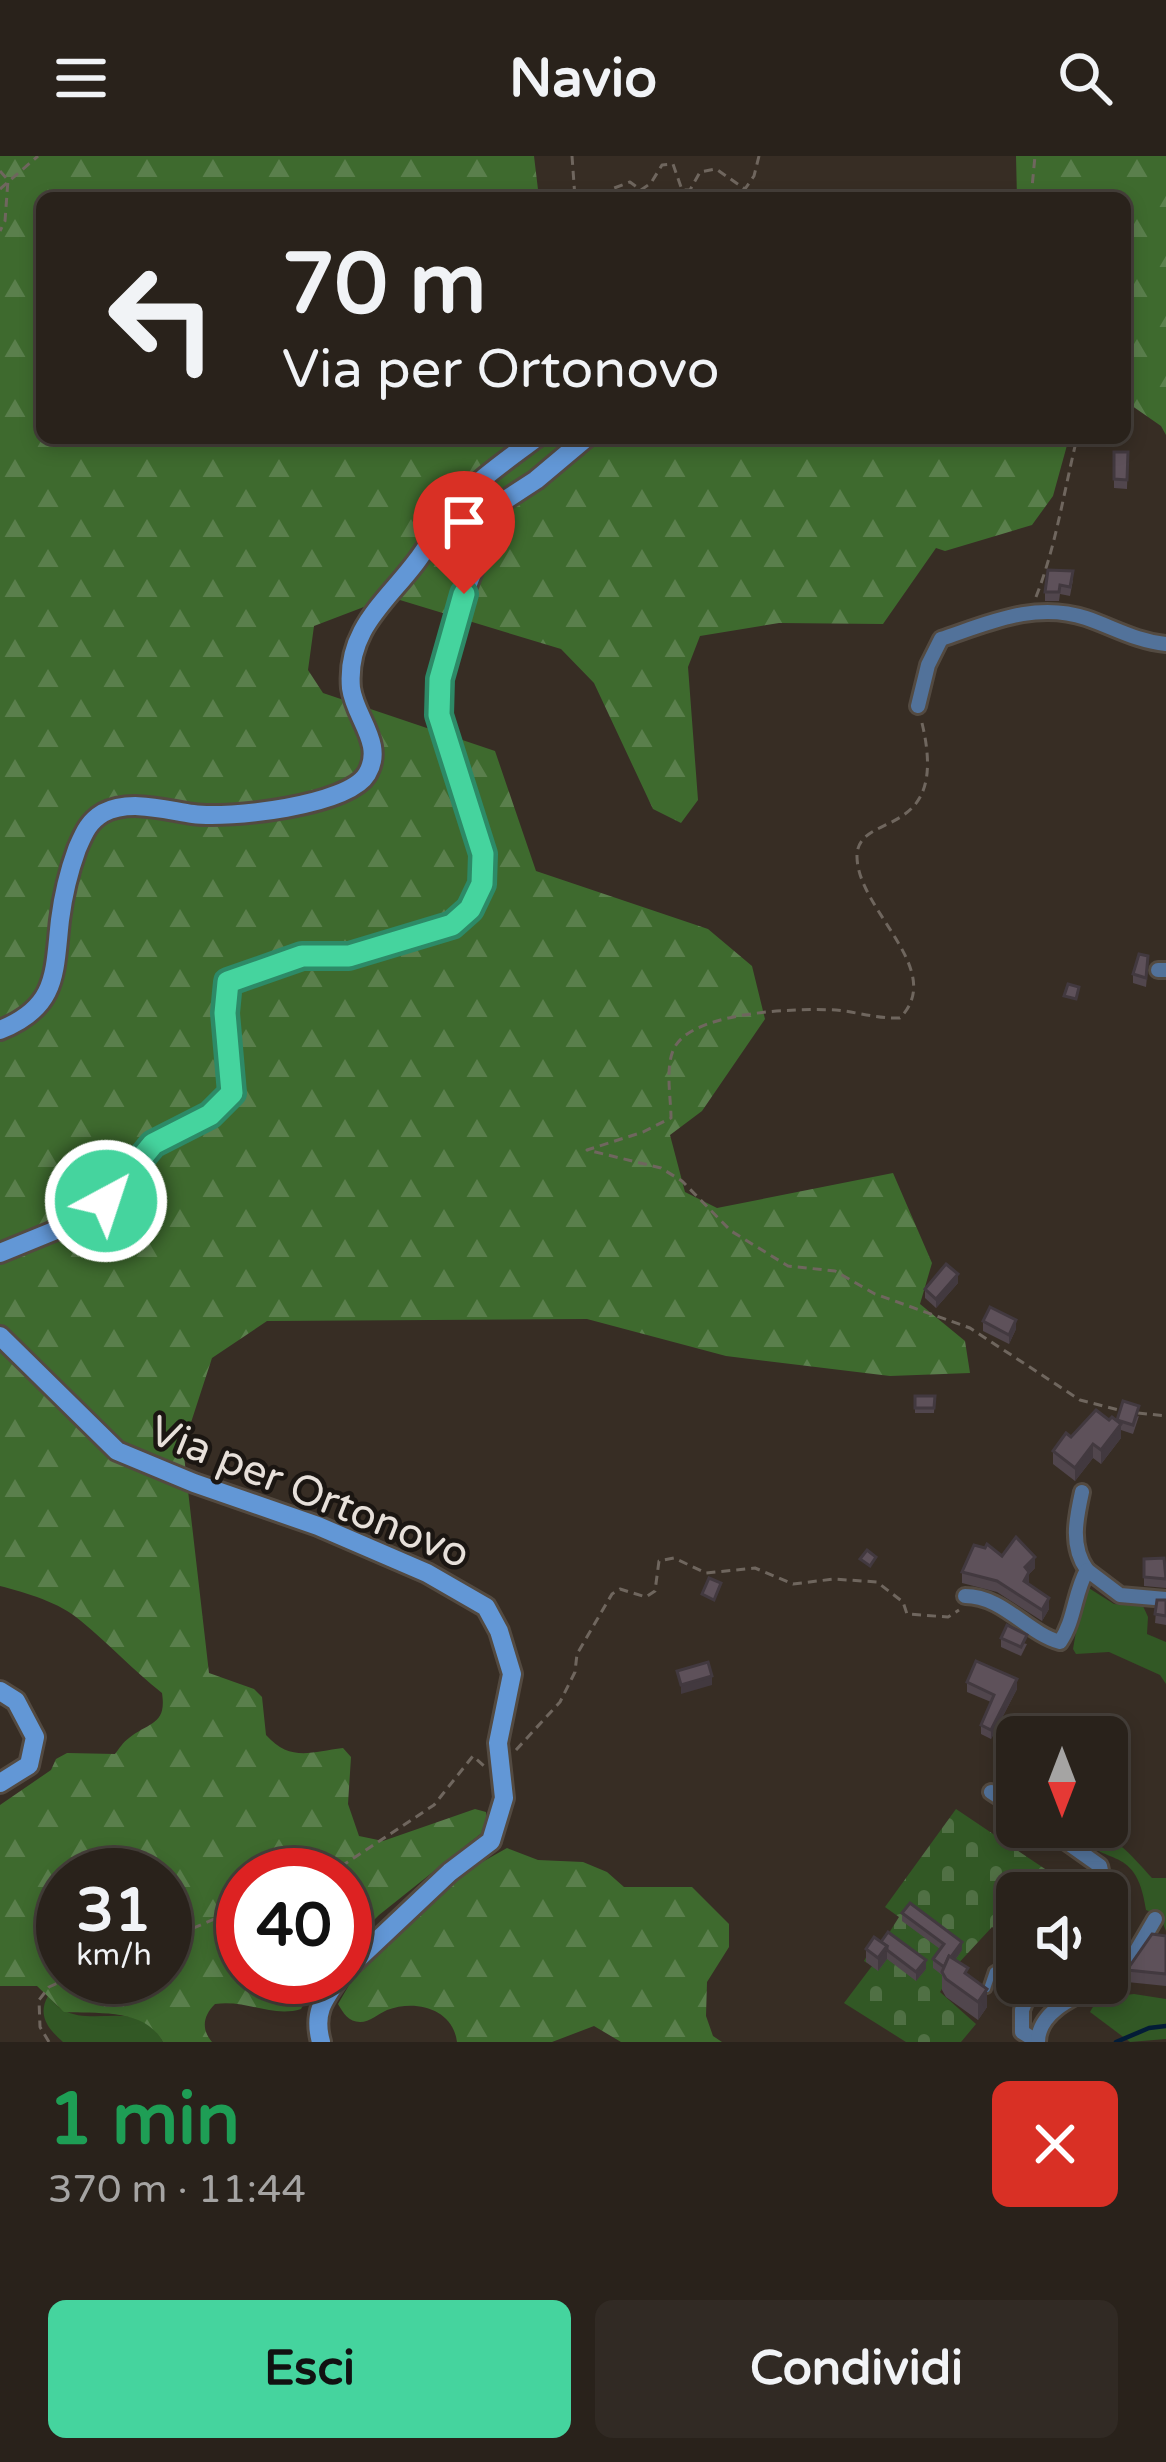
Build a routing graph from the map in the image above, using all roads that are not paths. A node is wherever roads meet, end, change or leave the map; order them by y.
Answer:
1 (528, 444) edge
2 (579, 444) edge
3 (1166, 644) edge
4 (918, 706) road end
5 (0, 1030) edge
6 (0, 1253) edge
7 (0, 1336) edge
8 (1082, 1492) dead end
9 (1088, 1570) junction
10 (965, 1596) road end
11 (1166, 1599) edge
12 (0, 1691) edge
13 (0, 1783) edge
14 (991, 1792) dead end
15 (996, 1795) edge
16 (1075, 1848) edge
17 (1101, 1872) edge
18 (1155, 1919) dead end
19 (372, 1946) edge
20 (1128, 1963) edge
21 (996, 1969) edge
22 (987, 1989) edge
23 (321, 2004) edge
24 (1024, 2004) edge
25 (1064, 2004) edge
26 (321, 2042) edge
27 (1038, 2042) edge

1 - 5 street
2 - 6 street
3 - 4 street
7 - 19 street, Via per Ortonovo
8 - 9 street
9 - 10 street
9 - 11 street
12 - 13 street
14 - 15 street
16 - 17 street
18 - 20 street
21 - 22 lane
23 - 26 street, Via per Ortonovo
24 - 27 street
25 - 27 street

